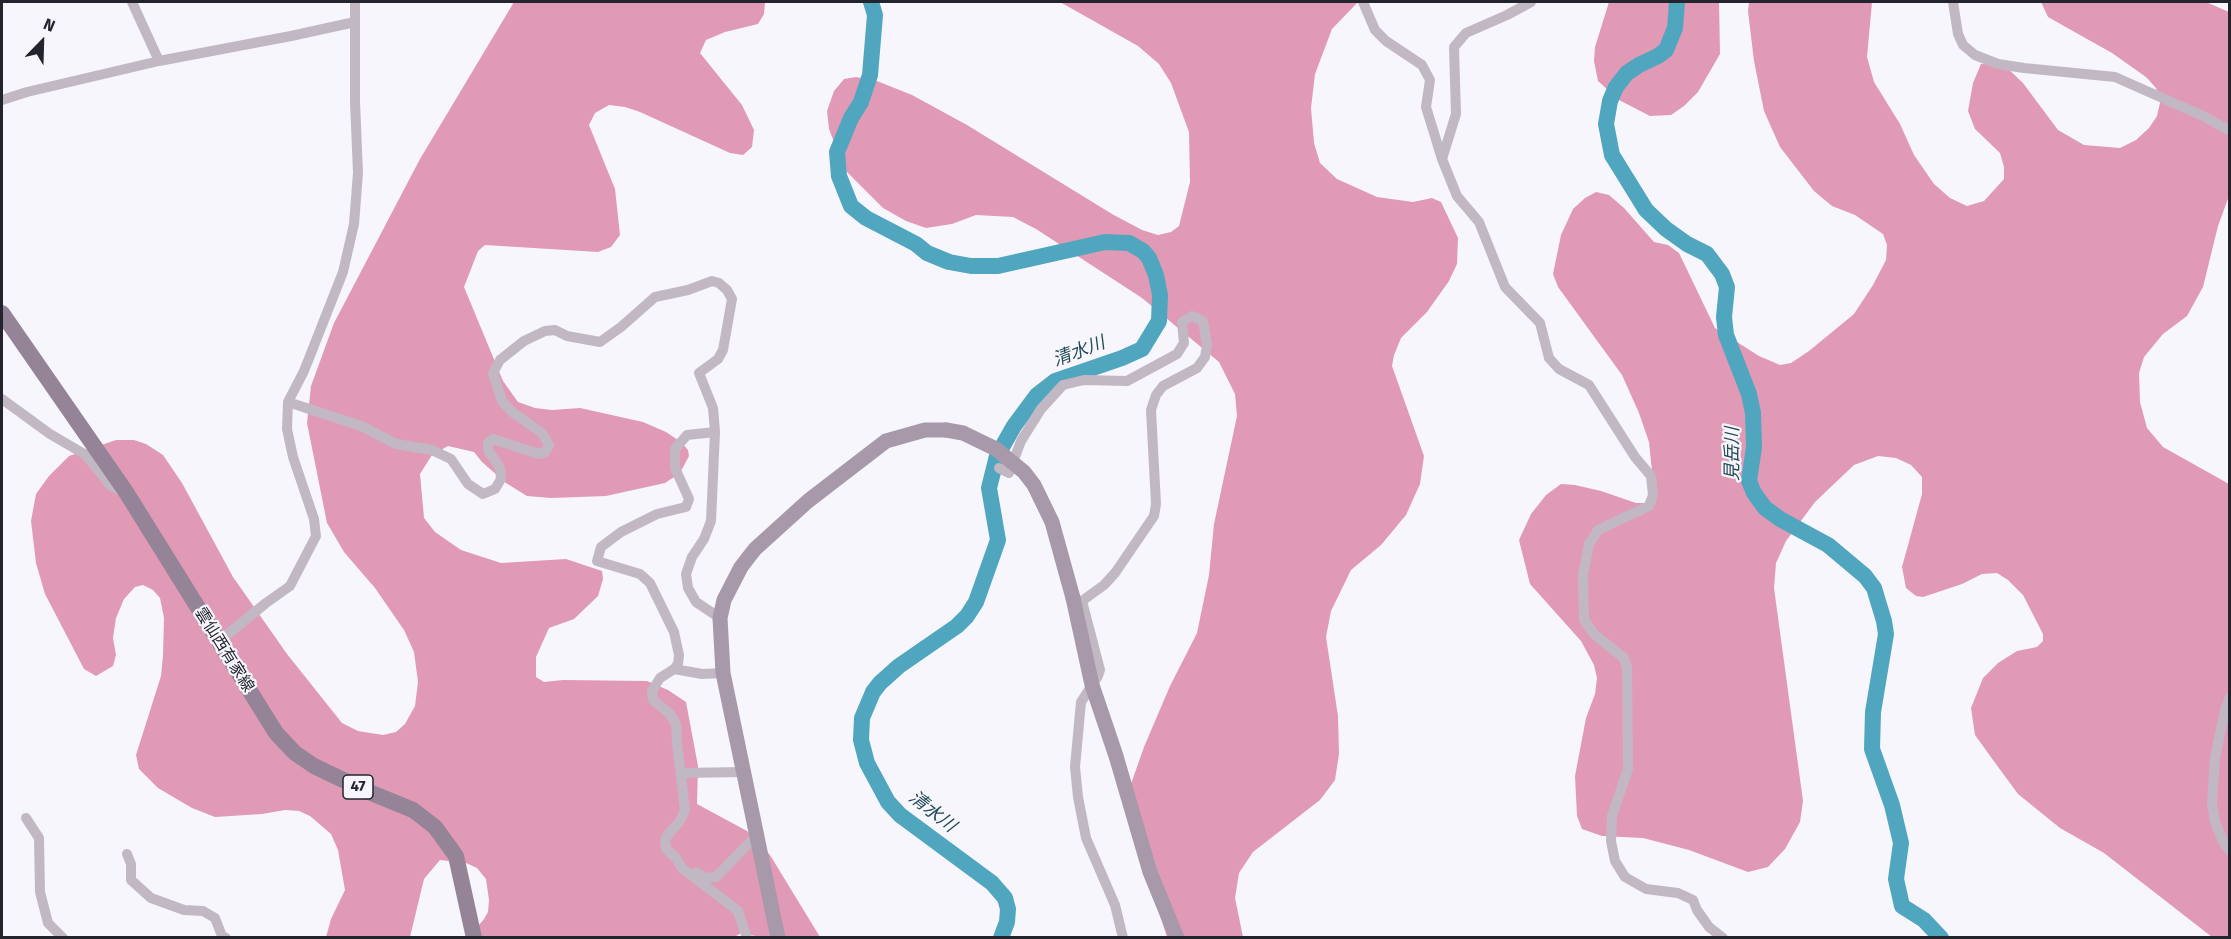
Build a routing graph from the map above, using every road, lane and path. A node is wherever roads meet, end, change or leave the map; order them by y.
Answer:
1 (132, 2) edge
2 (355, 2) edge
3 (1363, 2) edge
4 (1531, 2) edge
5 (1953, 2) edge
6 (355, 22) junction
7 (159, 61) junction
8 (2, 100) edge
9 (2229, 131) edge
10 (1442, 159) junction
11 (2, 313) edge
12 (2, 399) edge
13 (288, 402) junction
14 (715, 432) junction
15 (999, 468) dead end
16 (126, 492) junction
17 (720, 618) junction
18 (218, 642) junction
19 (674, 669) junction
20 (723, 673) junction
21 (1092, 685) junction
22 (2229, 697) edge
23 (743, 772) junction
24 (681, 773) junction
25 (26, 818) dead end
26 (757, 835) junction
27 (2229, 851) edge
28 (127, 854) dead end
29 (676, 858) junction
30 (223, 937) edge
31 (63, 938) edge
32 (474, 938) edge
33 (747, 938) edge
34 (778, 938) edge
35 (1123, 938) edge
36 (1178, 938) edge
37 (1723, 938) edge

1 - 7 street
2 - 6 street
3 - 10 street
4 - 10 street
5 - 9 street
6 - 7 street
6 - 13 street
7 - 8 street
10 - 37 street
11 - 16 main road, 雲仙西有家線 / 47
12 - 16 street
13 - 14 street
13 - 18 street
14 - 17 street
14 - 19 street
15 - 21 street
16 - 18 main road, 雲仙西有家線 / 47
17 - 20 street
17 - 21 street, bridge
18 - 32 main road, 雲仙西有家線 / 47
19 - 20 street
19 - 24 street
20 - 23 street
21 - 35 street
21 - 36 street
22 - 27 street
23 - 24 street
23 - 26 street
24 - 29 street
25 - 31 street
26 - 29 street
26 - 34 street
28 - 30 street
29 - 33 street

